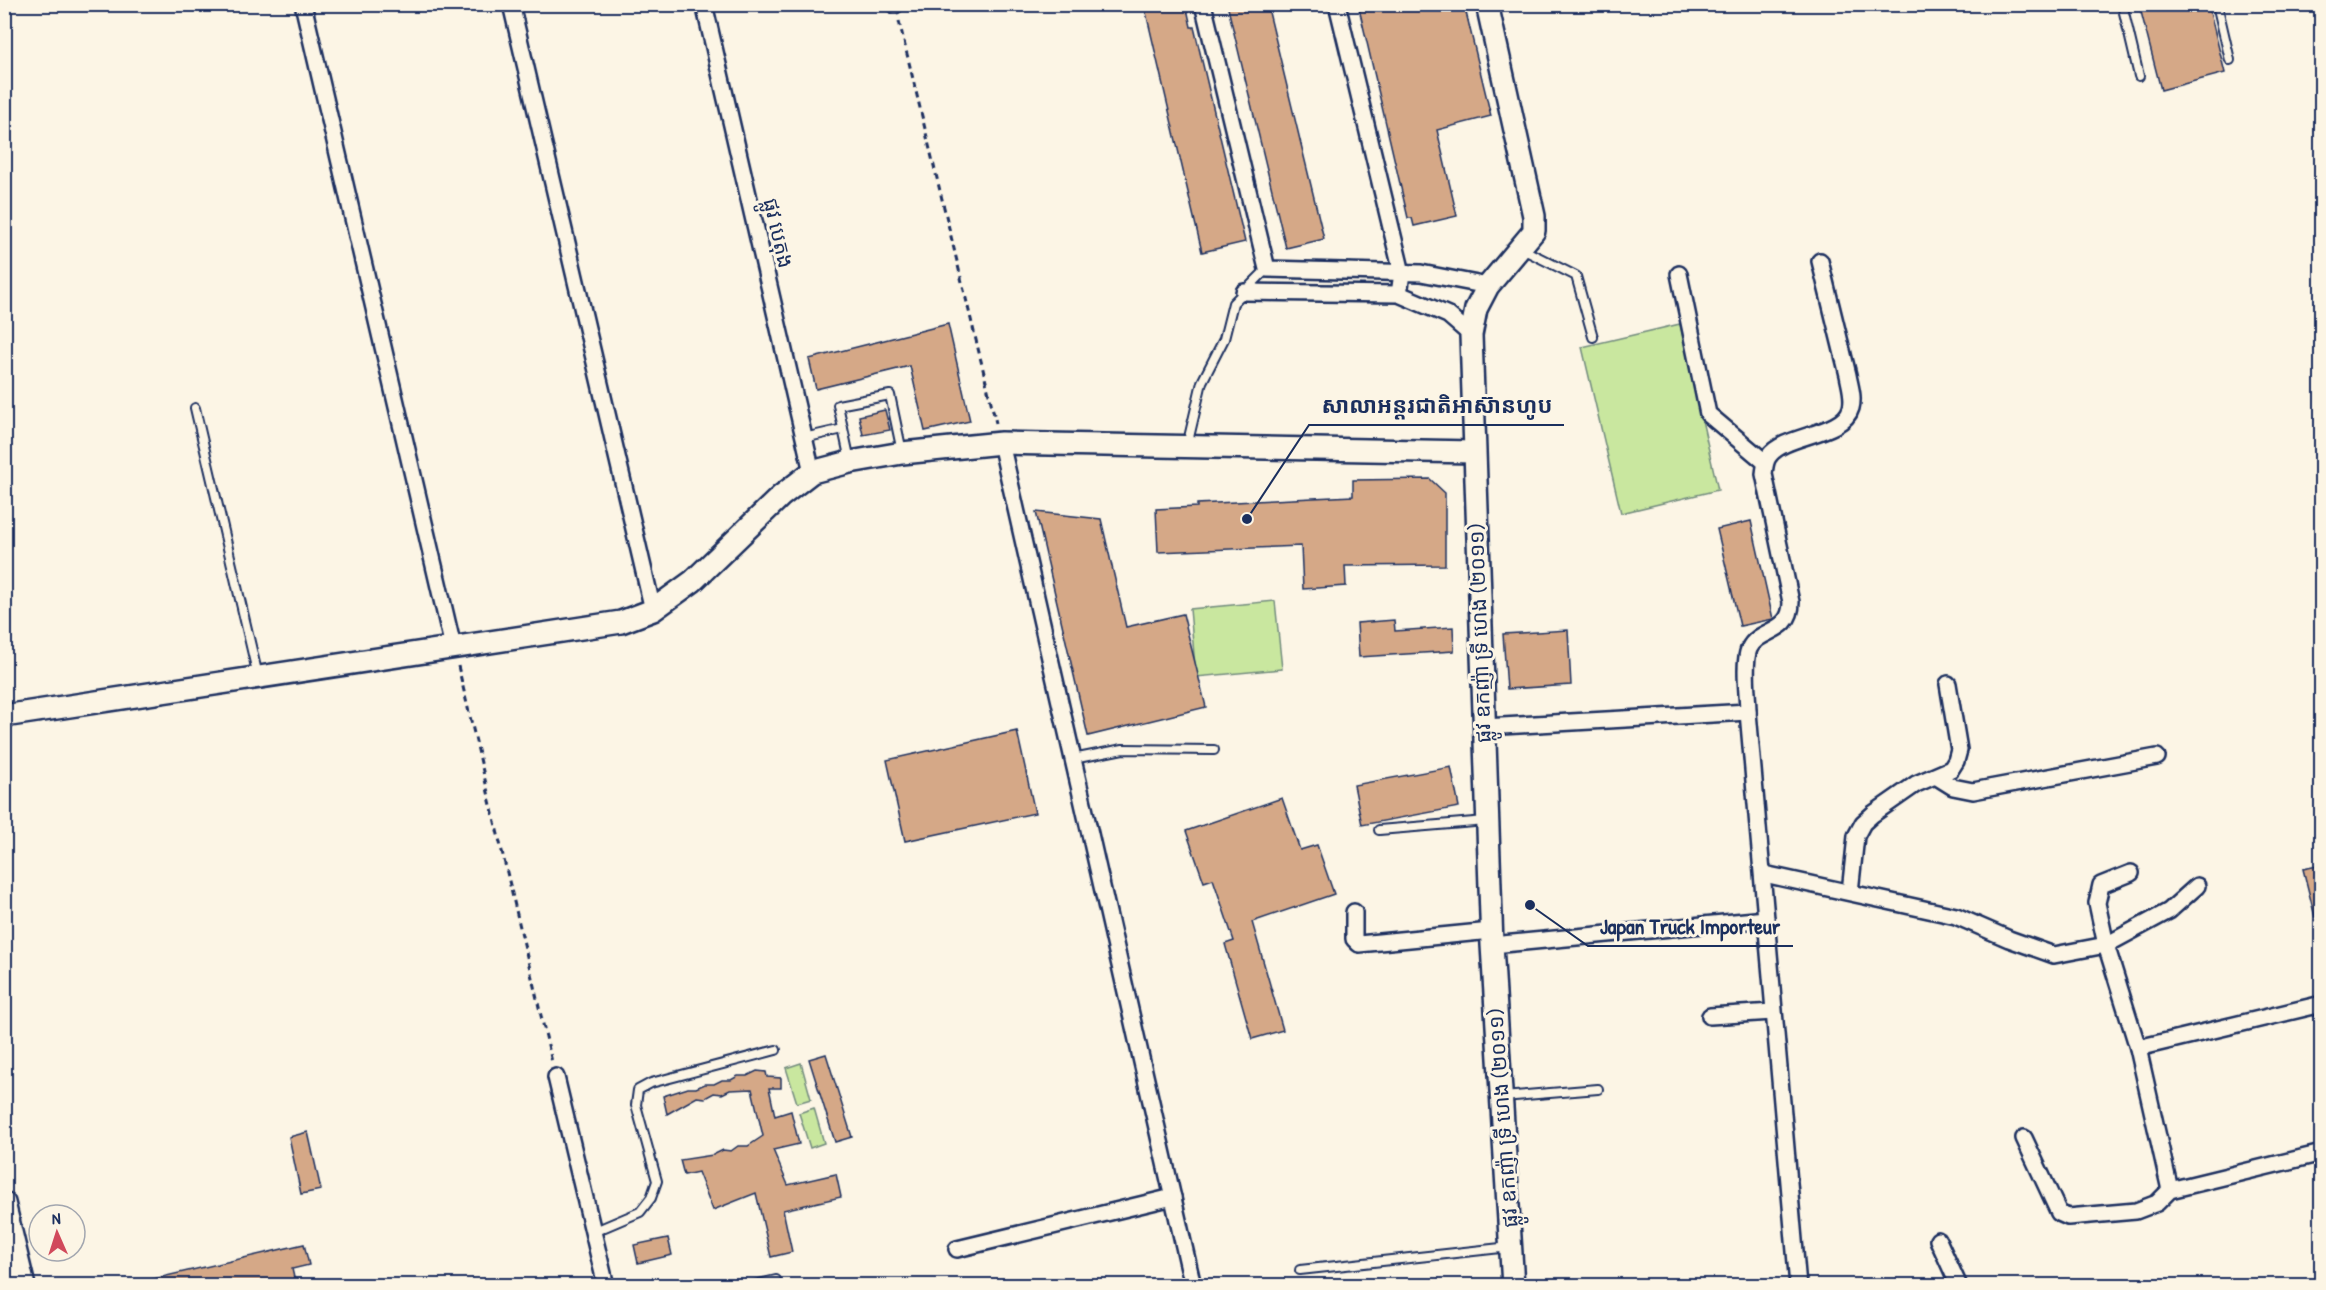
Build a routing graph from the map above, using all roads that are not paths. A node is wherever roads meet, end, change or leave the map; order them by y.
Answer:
1 (303, 4) edge
2 (511, 4) edge
3 (704, 4) edge
4 (1203, 4) edge
5 (1337, 4) edge
6 (1487, 4) edge
7 (2122, 4) edge
8 (2217, 4) edge
9 (2230, 60) dead end
10 (2139, 76) dead end
11 (1521, 248) junction
12 (1820, 261) dead end
13 (1267, 269) junction
14 (1402, 273) junction
15 (1679, 274) dead end
16 (1488, 286) junction
17 (1244, 292) junction
18 (1399, 294) junction
19 (1471, 335) junction
20 (1593, 337) dead end
21 (195, 408) dead end
22 (843, 429) junction
23 (804, 438) junction
24 (1001, 443) junction
25 (1186, 446) junction
26 (1474, 452) junction
27 (902, 453) junction
28 (850, 462) junction
29 (1765, 462) junction
30 (812, 472) junction
31 (653, 610) junction
32 (453, 647) junction
33 (258, 677) junction
34 (1948, 684) dead end
35 (1748, 712) junction
36 (4, 716) edge
37 (1484, 727) junction
38 (1214, 750) dead end
39 (2157, 757) dead end
40 (1073, 759) junction
41 (1936, 777) junction
42 (1487, 821) junction
43 (1379, 830) dead end
44 (2131, 873) dead end
45 (1764, 874) junction
46 (2197, 886) dead end
47 (1850, 892) junction
48 (1354, 912) dead end
49 (1766, 919) junction
50 (1491, 938) junction
51 (2106, 945) junction
52 (2322, 1005) edge
53 (1773, 1012) junction
54 (1710, 1016) dead end
55 (2138, 1047) junction
56 (776, 1050) dead end
57 (556, 1077) road end
58 (1598, 1089) dead end
59 (1501, 1097) junction
60 (2024, 1138) dead end
61 (2322, 1153) edge
62 (2170, 1190) junction
63 (1173, 1197) junction
64 (4, 1203) edge
65 (593, 1232) junction
66 (1938, 1240) dead end
67 (1511, 1247) junction
68 (957, 1249) dead end
69 (10, 1255) edge
70 (1300, 1270) dead end
71 (776, 1280) dead end
72 (24, 1286) edge
73 (606, 1286) edge
74 (750, 1286) edge
75 (1193, 1286) edge
76 (1513, 1286) edge
77 (1798, 1286) edge
78 (1959, 1286) edge

1 - 32 street
2 - 31 street
3 - 23 street, ផ្លូវ បេតុង
4 - 13 street
5 - 14 street
6 - 11 street, ផ្លូវ ឧកញ៉ា ទ្រី ហេង (២០១១)
7 - 10 lane
8 - 9 lane
11 - 16 street, ផ្លូវ ឧកញ៉ា ទ្រី ហេង (២០១១)
11 - 20 lane
12 - 29 street
13 - 14 street
13 - 17 lane
14 - 16 street
14 - 18 street
15 - 29 street
16 - 19 street, ផ្លូវ ឧកញ៉ា ទ្រី ហេង (២០១១)
17 - 18 street
17 - 25 lane
18 - 19 street
19 - 26 street, ផ្លូវ ឧកញ៉ា ទ្រី ហេង (២០១១)
21 - 33 lane
22 - 23 lane
22 - 27 lane
22 - 28 lane
23 - 30 street, ផ្លូវ បេតុង
24 - 25 street
24 - 27 street
24 - 40 street
25 - 26 street
26 - 37 street, ផ្លូវ ឧកញ៉ា ទ្រី ហេង (២០១១)
27 - 28 street
28 - 30 street
29 - 35 street
30 - 31 street
31 - 32 street
32 - 33 street
33 - 36 street
34 - 41 street
35 - 37 street
35 - 45 street
37 - 42 street, ផ្លូវ ឧកញ៉ា ទ្រី ហេង (២០១១)
38 - 40 lane
39 - 41 street
40 - 63 street
41 - 47 street
42 - 43 lane
42 - 50 street, ផ្លូវ ឧកញ៉ា ទ្រី ហេង (២០១១)
44 - 51 street
45 - 47 street
45 - 49 street
46 - 51 street
47 - 51 street
48 - 50 street
49 - 50 street
49 - 53 street
50 - 59 street, ផ្លូវ ឧកញ៉ា ទ្រី ហេង (២០១១)
51 - 55 street
52 - 55 street
53 - 54 street
53 - 77 street
55 - 62 street
56 - 65 lane
57 - 65 street
58 - 59 lane
59 - 67 street, ផ្លូវ ឧកញ៉ា ទ្រី ហេង (២០១១)
60 - 62 street
61 - 62 street
63 - 68 street
63 - 75 street
64 - 69 street
65 - 73 street
66 - 78 street
67 - 70 lane
67 - 76 street, ផ្លូវ ឧកញ៉ា ទ្រី ហេង (២០១១)
69 - 72 street
71 - 74 lane

